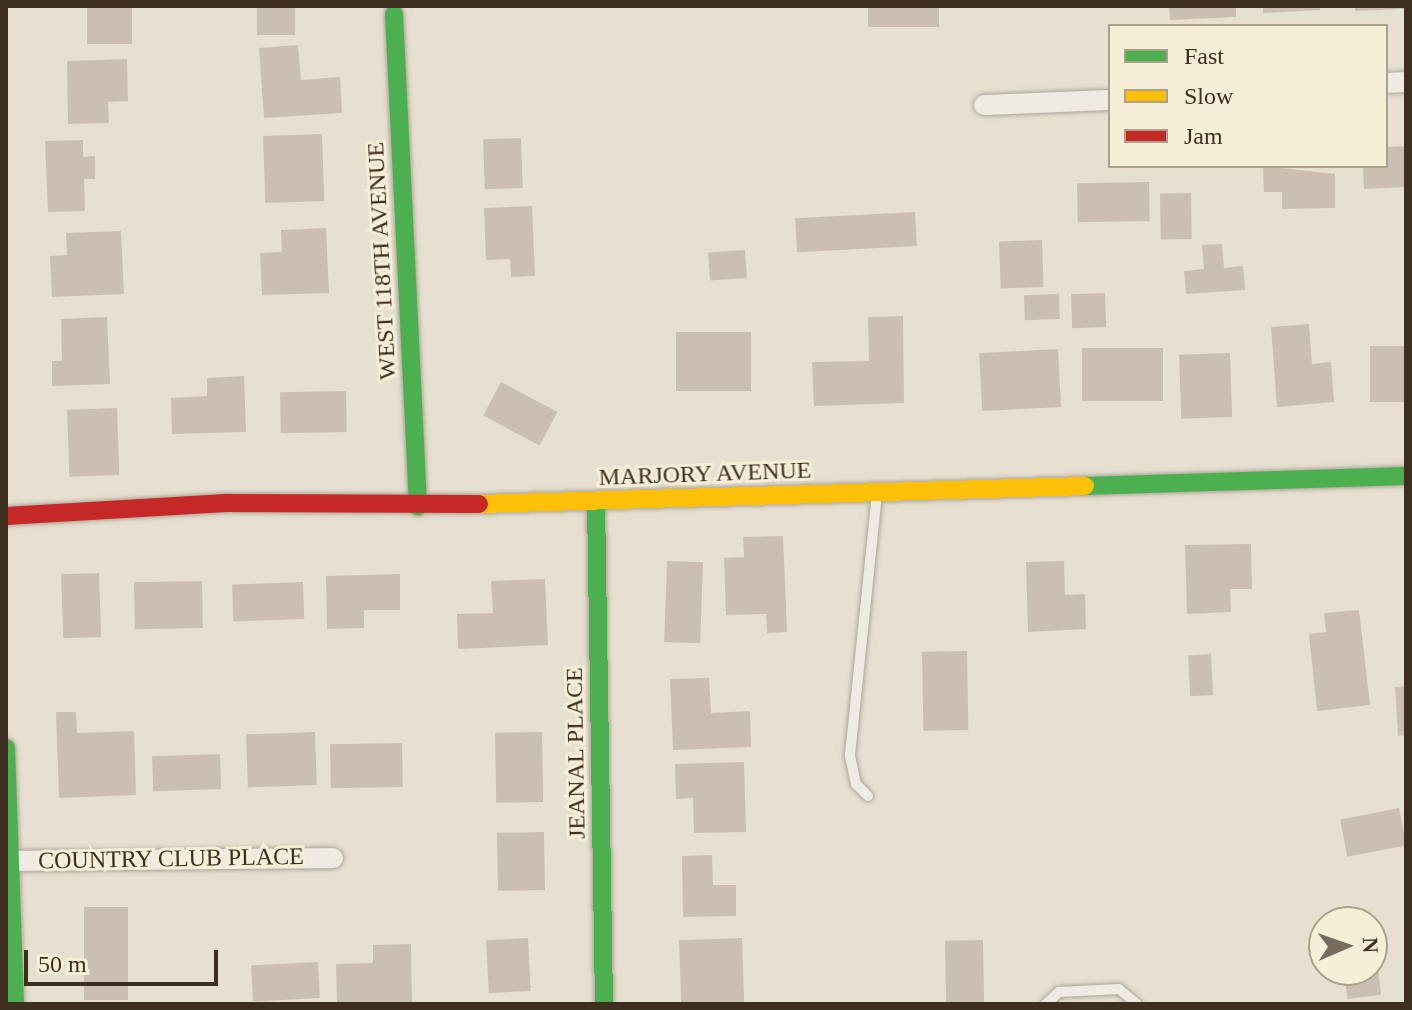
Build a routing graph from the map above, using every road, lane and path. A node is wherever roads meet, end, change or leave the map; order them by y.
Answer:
1 (394, 14) dead end
2 (1108, 100) edge
3 (984, 105) dead end
4 (1406, 476) edge
5 (877, 493) junction
6 (596, 501) junction
7 (418, 506) junction
8 (6, 516) edge
9 (6, 748) edge
10 (868, 796) dead end
11 (333, 858) dead end
12 (10, 861) junction
13 (15, 1004) edge
14 (604, 1004) edge
15 (1046, 1004) edge
16 (1137, 1004) edge

1 - 7 street, WEST 118TH AVENUE
2 - 3 street
4 - 5 street, MARJORY AVENUE
5 - 6 street, MARJORY AVENUE
5 - 10 lane
6 - 7 street, MARJORY AVENUE
6 - 14 street, JEANAL PLACE
7 - 8 street, MARJORY AVENUE
9 - 12 street
11 - 12 street, COUNTRY CLUB PLACE
12 - 13 street
15 - 16 lane

